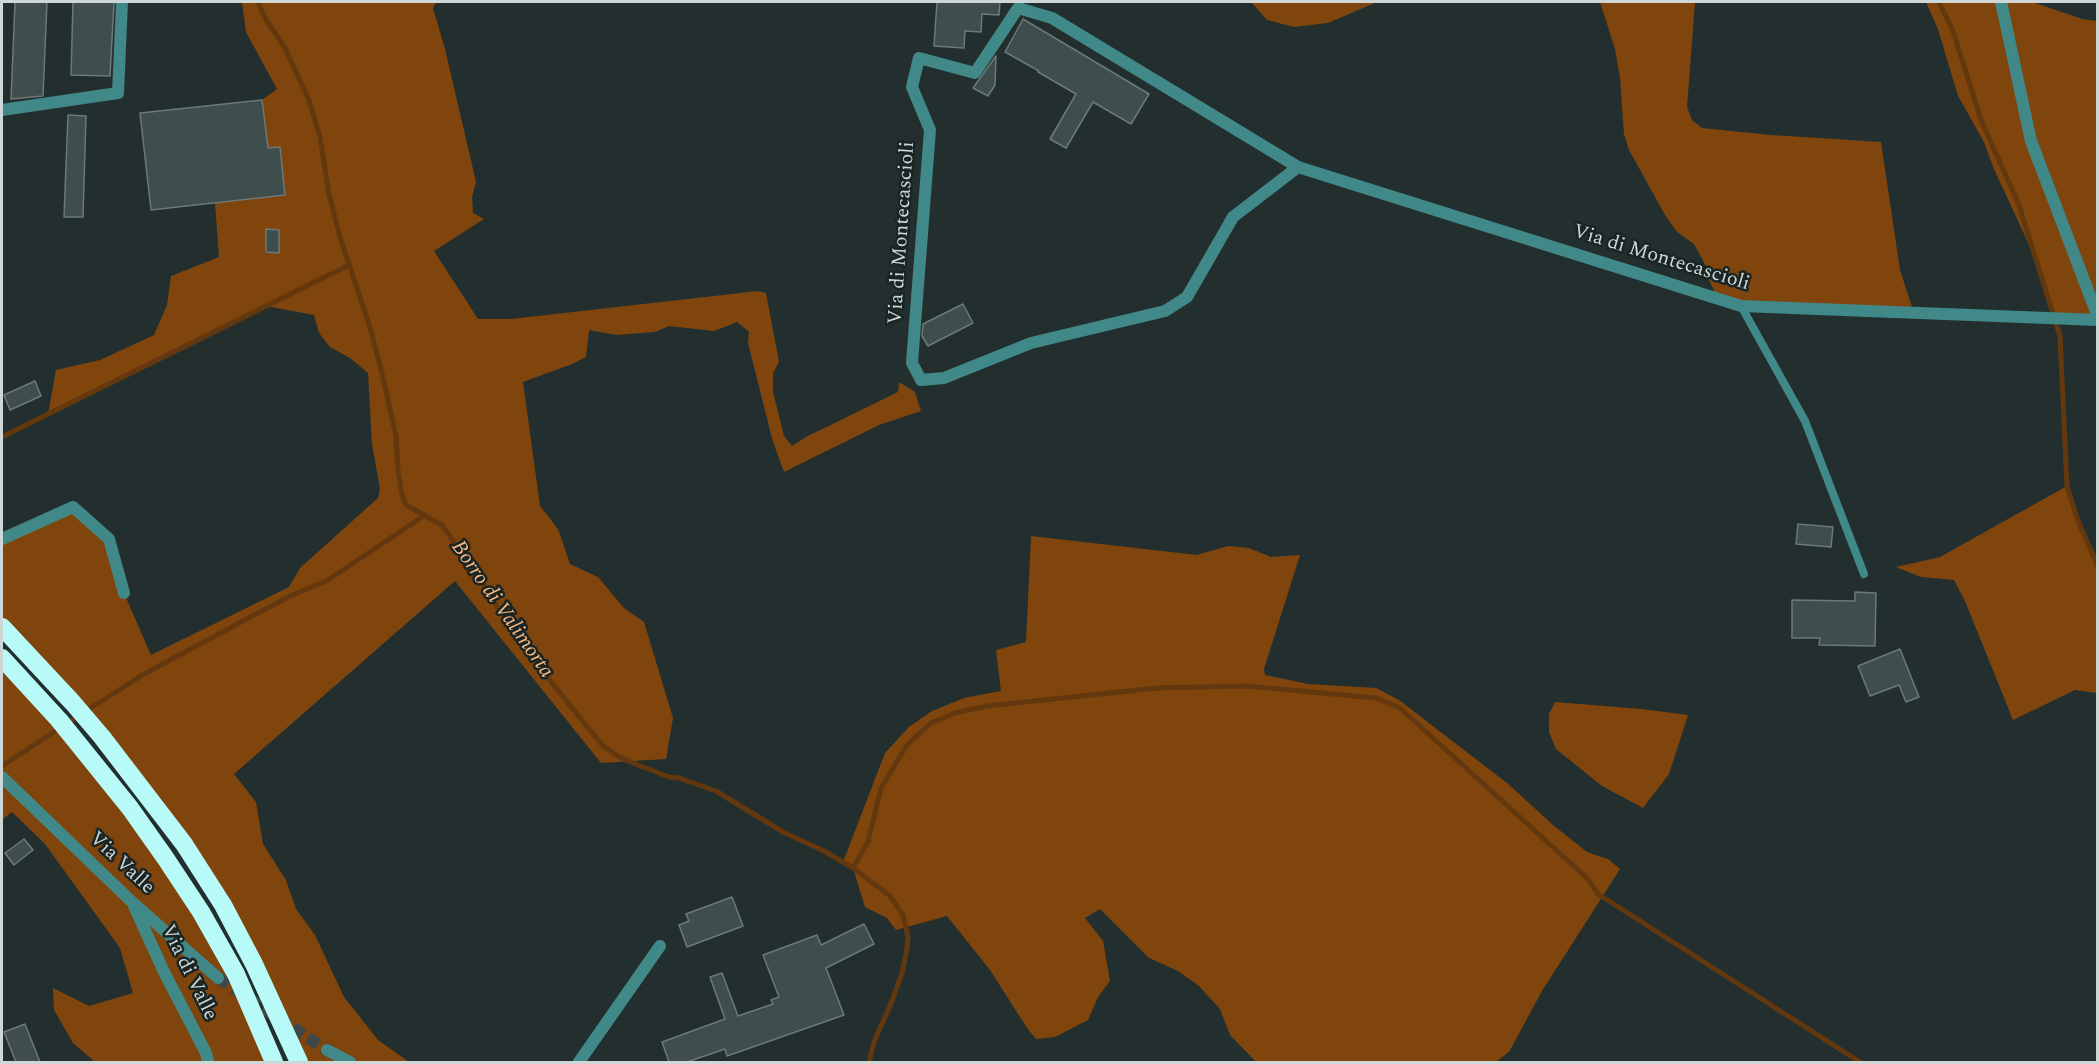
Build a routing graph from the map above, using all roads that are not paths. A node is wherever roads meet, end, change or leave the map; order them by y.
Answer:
1 (122, 2) edge
2 (2001, 2) edge
3 (2, 110) edge
4 (1298, 167) junction
5 (1741, 306) junction
6 (2097, 318) edge
7 (2, 539) edge
8 (1864, 574) dead end
9 (124, 593) dead end
10 (2, 627) edge
11 (2, 658) edge
12 (2, 777) edge
13 (132, 902) junction
14 (660, 946) dead end
15 (218, 978) tunnel mouth
16 (327, 1050) tunnel mouth
17 (208, 1062) edge
18 (274, 1062) edge
19 (299, 1062) edge
20 (350, 1062) edge
21 (579, 1062) edge

1 - 3 street
2 - 6 street
4 - 4 street, Via di Montecascioli
4 - 5 street, Via di Montecascioli
5 - 6 street, Via di Montecascioli
5 - 8 lane
7 - 9 street
10 - 19 highway
11 - 18 highway
12 - 13 street, Via Valle
13 - 15 street, Via Valle
13 - 17 street, Via di Valle
14 - 21 street
16 - 20 street

